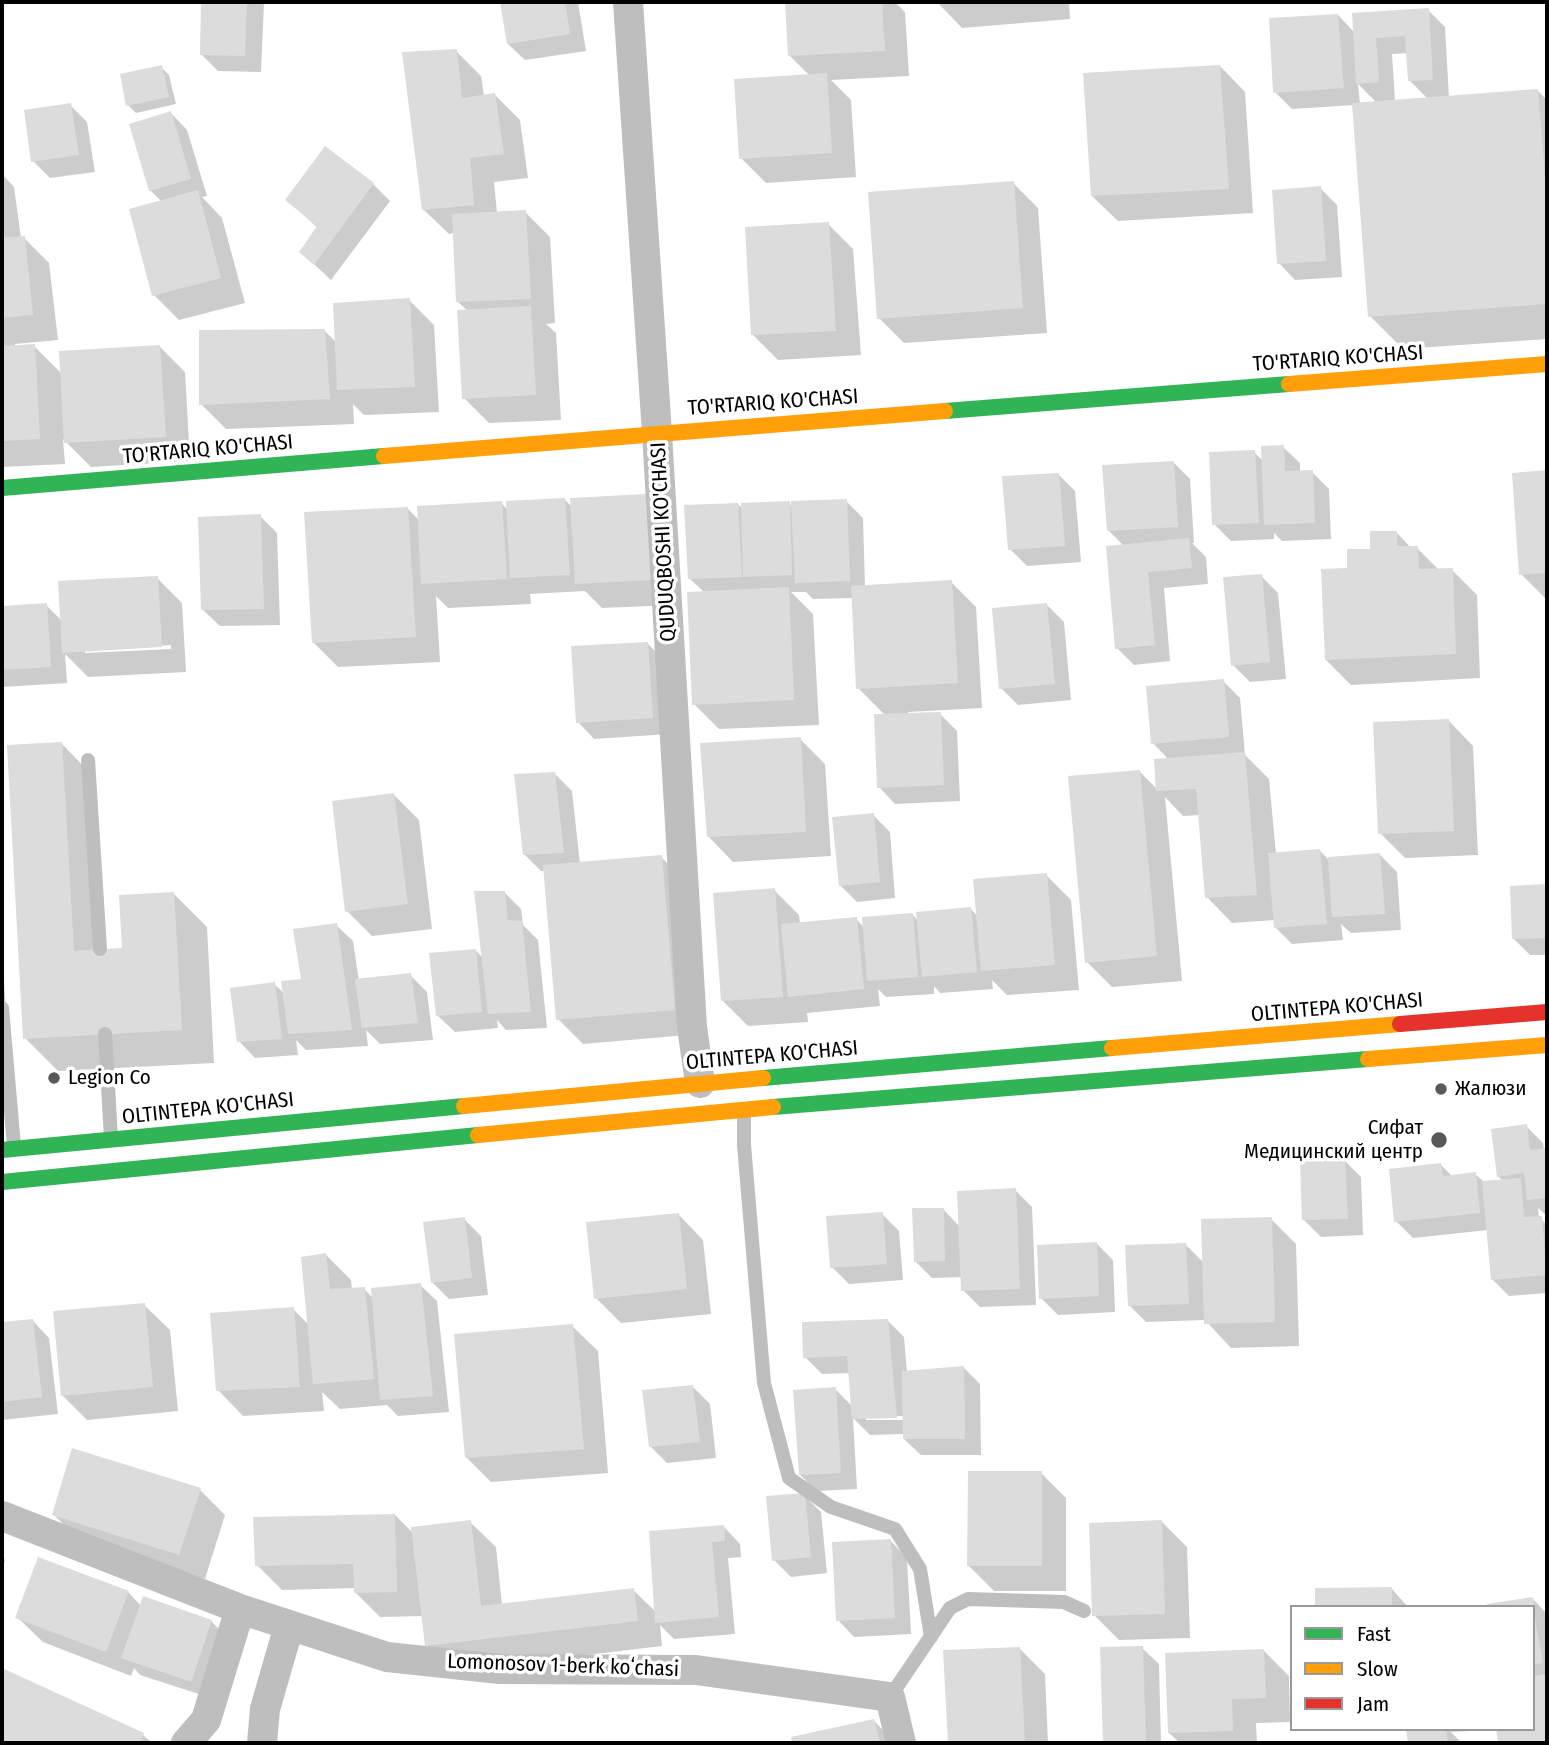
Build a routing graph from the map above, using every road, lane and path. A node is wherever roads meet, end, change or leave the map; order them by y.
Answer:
1 (628, 2) edge
2 (1547, 364) edge
3 (657, 433) junction
4 (2, 488) edge
5 (88, 760) dead end
6 (100, 949) dead end
7 (2, 1008) edge
8 (1547, 1012) edge
9 (105, 1034) dead end
10 (1547, 1045) edge
11 (700, 1083) junction
12 (744, 1110) junction
13 (703, 1113) junction
14 (111, 1139) junction
15 (8, 1149) edge
16 (2, 1182) edge
17 (2, 1516) edge
18 (240, 1609) junction
19 (1084, 1611) dead end
20 (289, 1626) junction
21 (930, 1637) junction
22 (890, 1697) junction
23 (186, 1743) edge
24 (262, 1743) edge
25 (901, 1743) edge

1 - 3 street, QUDUQBOSHI KO'CHASI
2 - 3 main road, TO'RTARIQ KO'CHASI
3 - 4 main road, TO'RTARIQ KO'CHASI
3 - 11 street, QUDUQBOSHI KO'CHASI
5 - 6 lane
7 - 15 lane
8 - 11 main road, OLTINTEPA KO'CHASI
9 - 14 lane
10 - 12 main road
11 - 13 main road
11 - 14 main road, OLTINTEPA KO'CHASI
12 - 13 main road
12 - 21 lane
13 - 16 main road
14 - 15 main road, OLTINTEPA KO'CHASI
17 - 18 street, Lomonosov 1-berk koʻchasi
18 - 20 street, Lomonosov 1-berk koʻchasi
18 - 23 street
19 - 21 lane
20 - 22 street, Lomonosov 1-berk koʻchasi
20 - 24 street
21 - 22 lane
22 - 25 street

